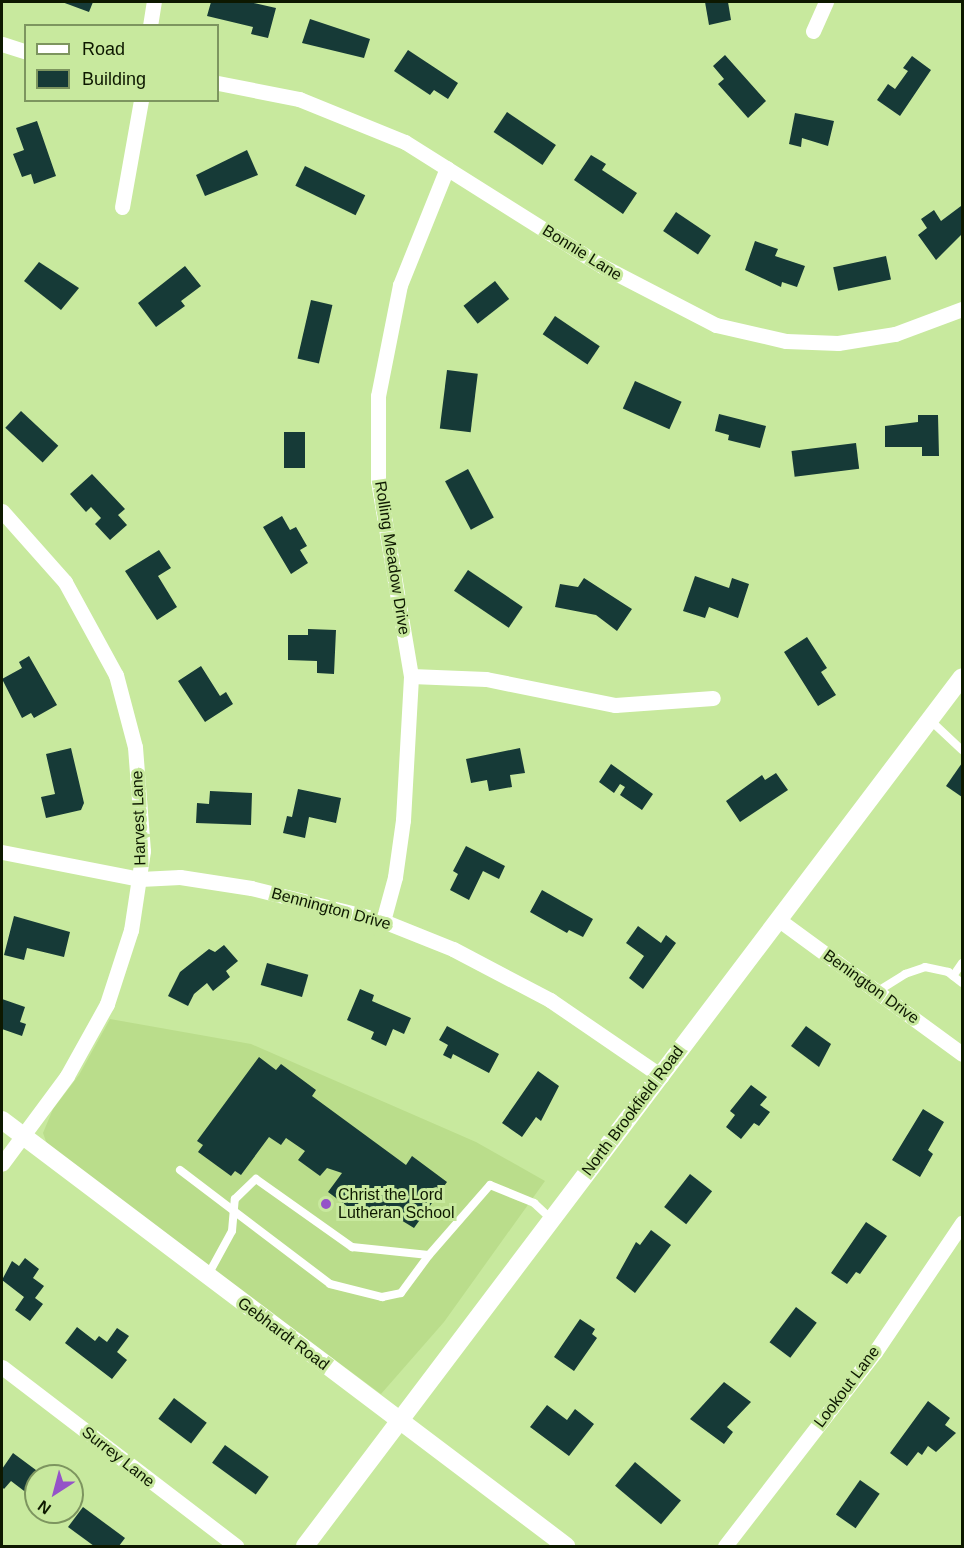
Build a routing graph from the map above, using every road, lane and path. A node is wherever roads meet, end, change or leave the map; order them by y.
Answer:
1 (154, 2) edge
2 (826, 2) edge
3 (150, 24) edge
4 (813, 31) dead end
5 (2, 44) edge
6 (24, 51) edge
7 (219, 83) edge
8 (141, 102) edge
9 (447, 168) junction
10 (122, 207) dead end
11 (963, 309) edge
12 (2, 511) edge
13 (411, 676) junction
14 (963, 677) edge
15 (713, 698) dead end
16 (930, 720) junction
17 (963, 750) edge
18 (2, 852) edge
19 (140, 879) junction
20 (779, 920) junction
21 (383, 921) junction
22 (963, 963) edge
23 (953, 976) junction
24 (963, 983) edge
25 (878, 992) junction
26 (963, 1054) edge
27 (661, 1076) junction
28 (2, 1120) edge
29 (22, 1136) junction
30 (2, 1164) edge
31 (180, 1170) dead end
32 (234, 1211) junction
33 (551, 1219) junction
34 (963, 1223) edge
35 (429, 1255) junction
36 (207, 1276) junction
37 (2, 1367) edge
38 (399, 1422) junction
39 (236, 1546) edge
40 (305, 1546) edge
41 (566, 1546) edge
42 (725, 1546) edge

1 - 3 street
2 - 4 street
5 - 6 street
7 - 9 street, Bonnie Lane
8 - 10 street
9 - 11 street, Bonnie Lane
9 - 13 street, Rolling Meadow Drive
12 - 19 street, Harvest Lane
13 - 15 street
13 - 21 street, Rolling Meadow Drive
14 - 16 street, North Brookfield Road
16 - 17 lane
16 - 20 street, North Brookfield Road
18 - 19 street, Bennington Drive
19 - 21 street, Bennington Drive
19 - 29 street, Harvest Lane
20 - 25 street, Benington Drive
20 - 27 street, North Brookfield Road
21 - 27 street, Bennington Drive
22 - 23 lane
23 - 24 lane
23 - 25 lane
25 - 26 street, Benington Drive
27 - 33 street, North Brookfield Road
28 - 29 street, Gebhardt Road
29 - 30 street, Harvest Lane
29 - 36 street, Gebhardt Road
31 - 32 lane
32 - 35 lane
32 - 35 lane
32 - 36 lane
33 - 35 lane
33 - 38 street, North Brookfield Road
34 - 42 street, Lookout Lane
36 - 38 street, Gebhardt Road
37 - 39 street, Surrey Lane
38 - 40 street, North Brookfield Road
38 - 41 street, Gebhardt Road

